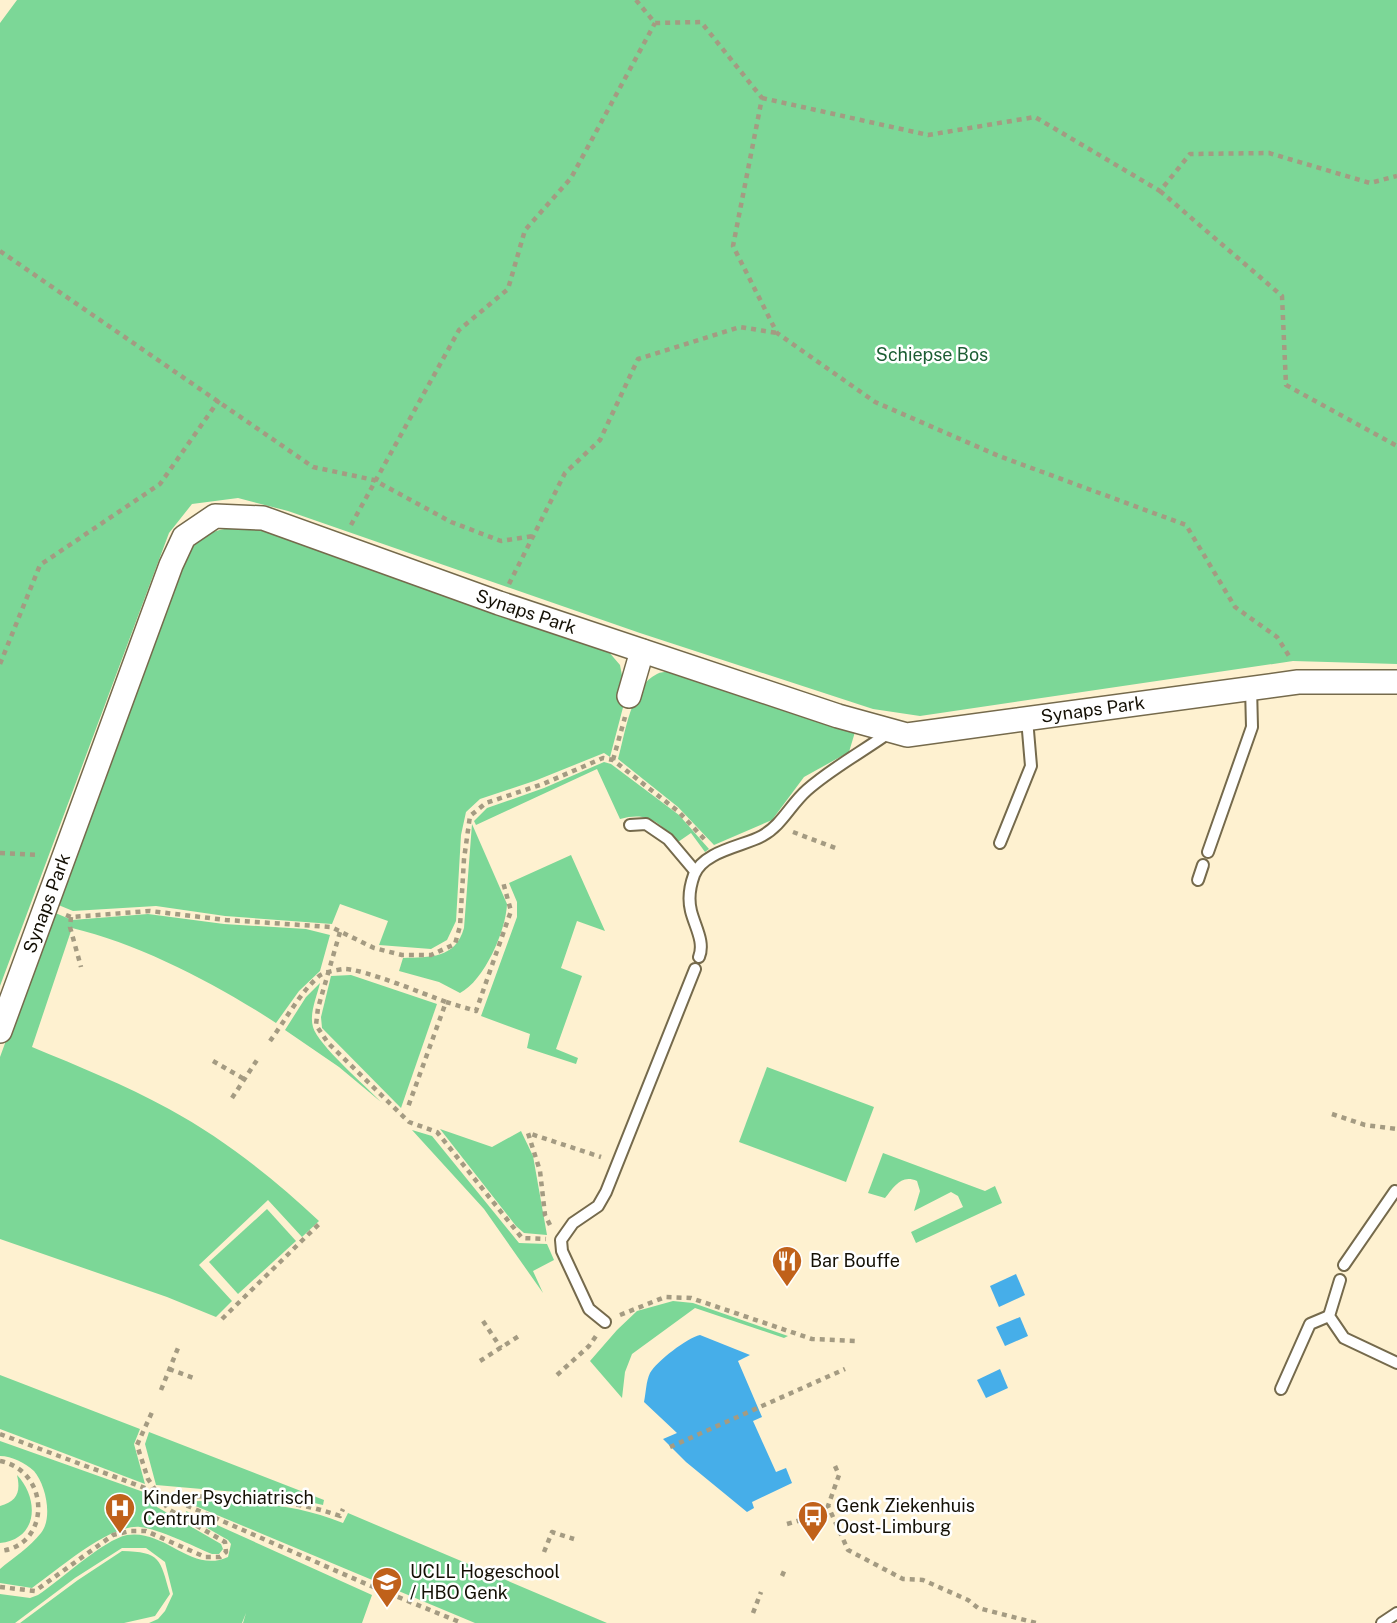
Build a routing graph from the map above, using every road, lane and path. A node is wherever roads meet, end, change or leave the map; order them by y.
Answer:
1 (636, 0) edge
2 (655, 23) junction
3 (762, 98) junction
4 (1397, 176) edge
5 (1160, 191) junction
6 (0, 251) edge
7 (777, 333) junction
8 (219, 400) junction
9 (1397, 446) edge
10 (374, 480) junction
11 (534, 536) junction
12 (340, 546) junction
13 (499, 603) junction
14 (642, 652) junction
15 (0, 664) edge
16 (1296, 665) dead end
17 (1397, 682) edge
18 (1251, 687) junction
19 (629, 696) joint
20 (1027, 718) junction
21 (892, 731) junction
22 (613, 760) junction
23 (630, 825) dead end
24 (778, 826) junction
25 (1000, 843) dead end
26 (838, 849) dead end
27 (718, 852) junction
28 (1208, 852) dead end
29 (0, 853) edge
30 (66, 856) junction
31 (1203, 865) dead end
32 (695, 871) junction
33 (1198, 880) dead end
34 (503, 882) dead end
35 (46, 906) junction
36 (71, 917) junction
37 (340, 931) junction
38 (699, 957) dead end
39 (81, 967) dead end
40 (695, 969) dead end
41 (328, 973) junction
42 (446, 1002) junction
43 (0, 1031) edge
44 (270, 1041) dead end
45 (257, 1060) dead end
46 (213, 1061) dead end
47 (244, 1079) junction
48 (232, 1097) dead end
49 (408, 1107) dead end
50 (1332, 1114) dead end
51 (1397, 1129) edge
52 (618, 1163) junction
53 (1395, 1191) dead end
54 (321, 1222) dead end
55 (561, 1240) junction
56 (1344, 1265) dead end
57 (1340, 1280) dead end
58 (1329, 1316) junction
59 (222, 1319) dead end
60 (483, 1321) dead end
61 (606, 1322) junction
62 (519, 1336) dead end
63 (856, 1341) dead end
64 (178, 1348) dead end
65 (501, 1348) junction
66 (480, 1362) dead end
67 (1397, 1363) edge
68 (169, 1369) junction
69 (845, 1369) dead end
70 (557, 1375) dead end
71 (196, 1379) dead end
72 (1280, 1389) dead end
73 (161, 1390) dead end
74 (152, 1410) dead end
75 (0, 1434) edge
76 (670, 1447) dead end
77 (0, 1461) edge
78 (835, 1466) dead end
79 (160, 1494) junction
80 (343, 1508) dead end
81 (801, 1520) dead end
82 (786, 1524) dead end
83 (574, 1539) dead end
84 (0, 1551) edge
85 (544, 1552) dead end
86 (785, 1569) dead end
87 (782, 1576) dead end
88 (0, 1587) edge
89 (761, 1592) dead end
90 (753, 1613) dead end
91 (1397, 1613) edge
92 (462, 1623) edge
93 (1036, 1623) edge
94 (1382, 1623) edge

1 - 2 path
2 - 3 path
2 - 10 path
3 - 5 path
3 - 7 path
4 - 5 path
5 - 9 path
6 - 8 path
7 - 11 path
7 - 16 path
8 - 10 path
8 - 15 path
10 - 11 path
10 - 12 path
11 - 13 path
12 - 13 street, Synaps Park
12 - 30 street, Synaps Park
13 - 14 street, Synaps Park
14 - 19 street
14 - 21 street, Synaps Park
17 - 18 street, Synaps Park
18 - 20 street, Synaps Park
18 - 28 lane
19 - 22 path
20 - 21 street, Synaps Park
20 - 25 lane
21 - 24 lane
22 - 27 path
22 - 37 path
23 - 32 lane
24 - 26 path
24 - 27 lane
27 - 32 lane
29 - 30 path
30 - 35 street, Synaps Park
31 - 33 lane
32 - 38 lane
34 - 42 path
35 - 36 path
35 - 43 street, Synaps Park
36 - 37 path
36 - 39 path
37 - 41 path
40 - 52 lane
41 - 42 path
41 - 44 path
41 - 55 path
42 - 49 path
45 - 47 path
46 - 47 path
47 - 48 path
50 - 51 path
52 - 55 lane
52 - 55 path
53 - 56 lane
54 - 59 path
55 - 61 lane
57 - 58 lane
58 - 67 lane
58 - 72 lane
60 - 65 path
61 - 63 path
61 - 70 path
62 - 65 path
64 - 68 path
65 - 66 path
68 - 71 path
68 - 73 path
69 - 76 path
74 - 79 path
75 - 79 path
77 - 84 path
78 - 93 path
79 - 80 path
79 - 88 path
79 - 92 path
81 - 82 path
83 - 85 path
86 - 87 path
89 - 90 path
91 - 94 lane

